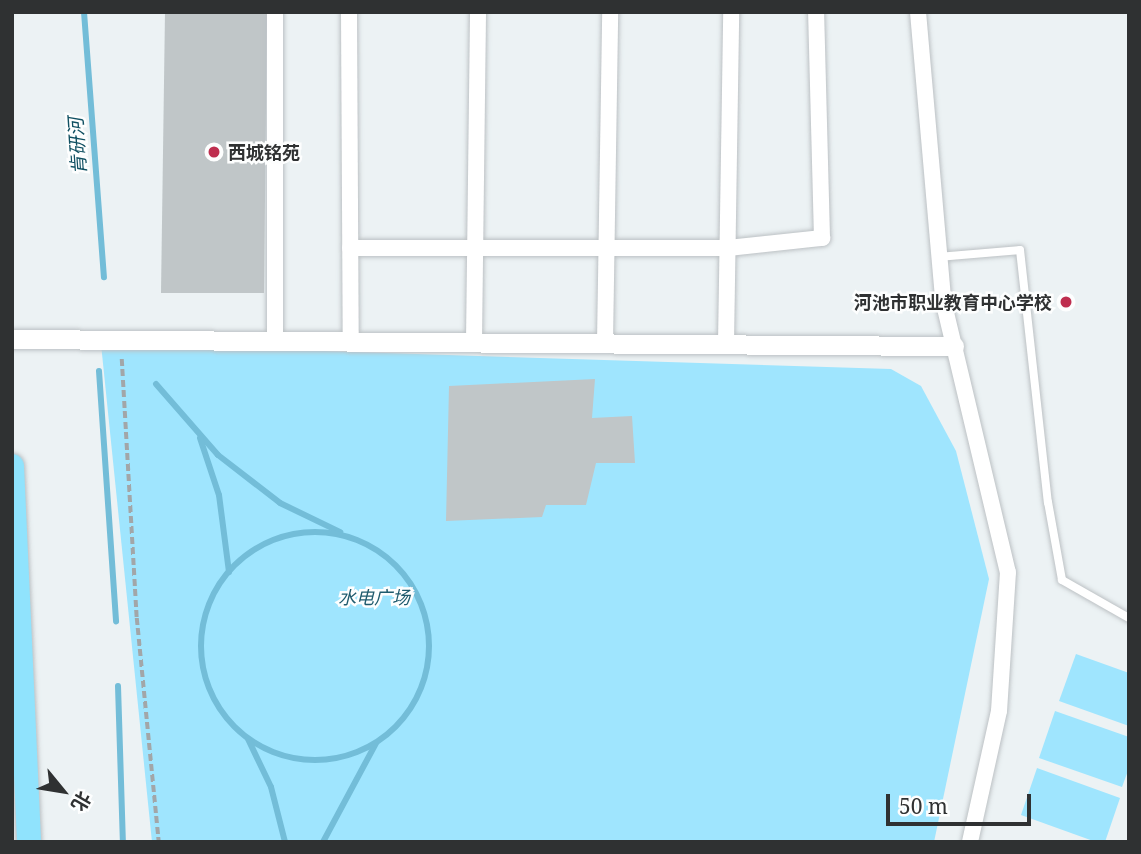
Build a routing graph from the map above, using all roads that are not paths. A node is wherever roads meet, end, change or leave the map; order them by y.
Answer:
1 (275, 12) edge
2 (349, 12) edge
3 (478, 12) edge
4 (610, 12) edge
5 (731, 12) edge
6 (816, 12) edge
7 (918, 12) edge
8 (475, 246) junction
9 (607, 247) junction
10 (350, 248) junction
11 (728, 248) junction
12 (939, 257) junction
13 (12, 339) edge
14 (275, 341) junction
15 (351, 341) junction
16 (474, 342) junction
17 (605, 343) junction
18 (726, 344) junction
19 (954, 346) junction
20 (12, 466) edge
21 (1129, 618) edge
22 (29, 842) edge
23 (970, 842) edge

1 - 14 street
2 - 10 street
3 - 8 street
4 - 9 street
5 - 11 street
6 - 11 street
7 - 12 street
8 - 9 street
8 - 10 street
8 - 16 street
9 - 11 street
9 - 17 street
10 - 15 street
11 - 18 street
12 - 19 street
12 - 21 lane
13 - 14 street
14 - 15 street
15 - 16 street
16 - 17 street
17 - 18 street
18 - 19 street
19 - 23 street
20 - 22 main road

